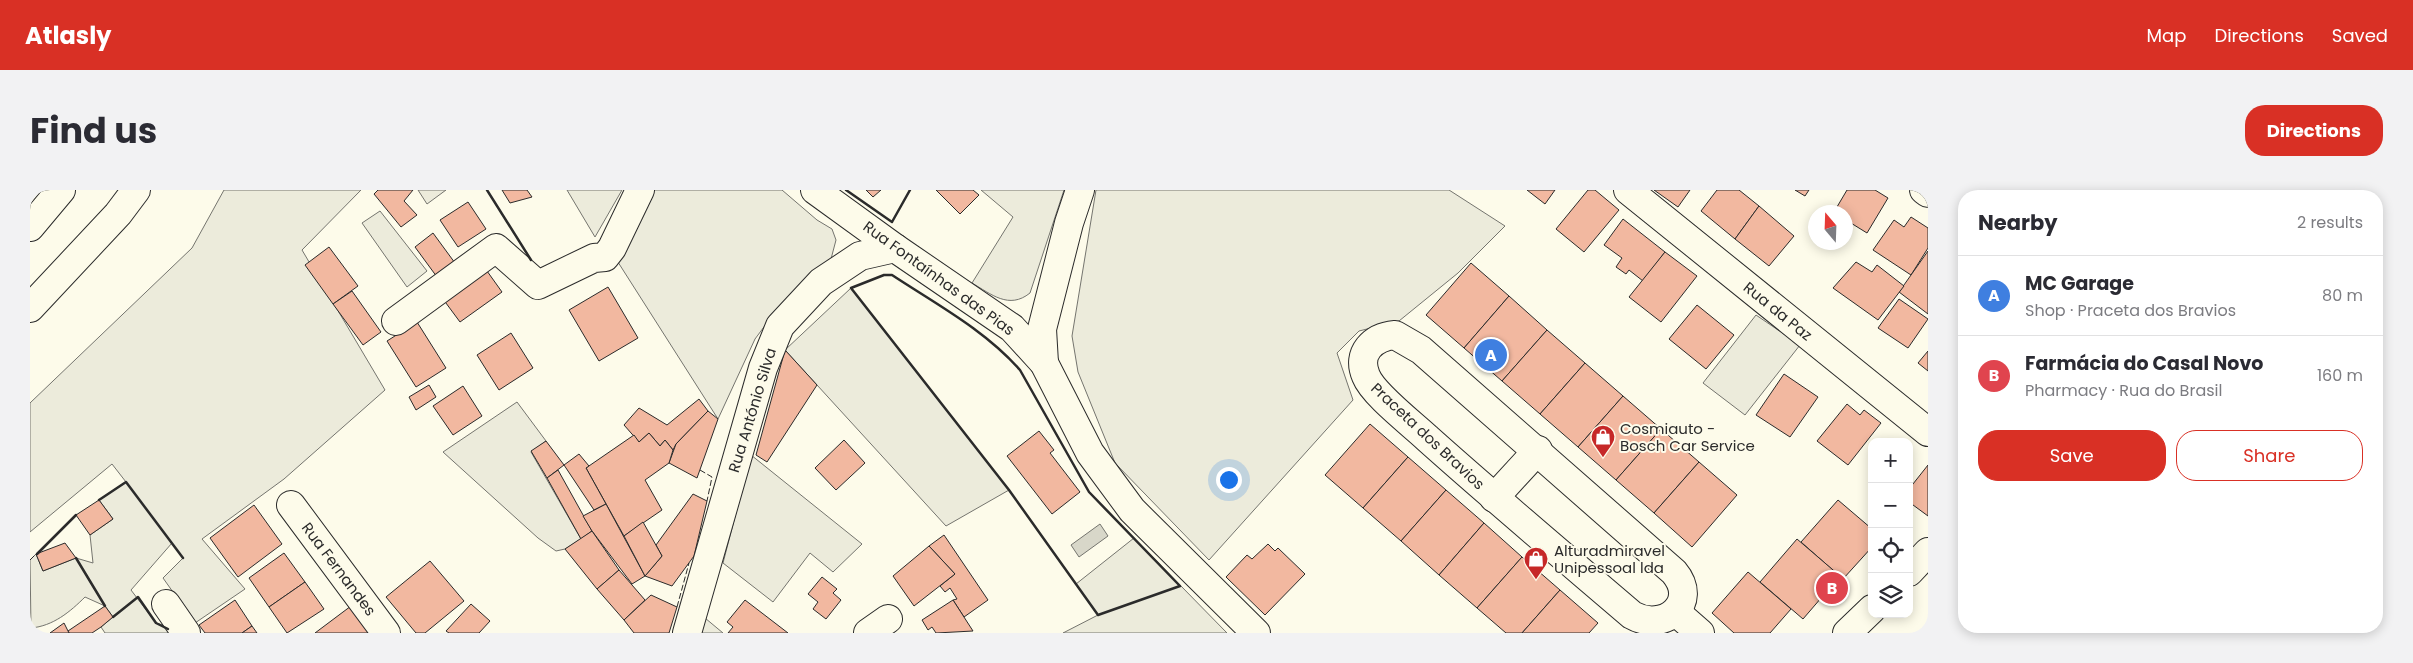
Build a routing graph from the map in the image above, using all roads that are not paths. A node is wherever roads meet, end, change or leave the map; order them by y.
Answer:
1 (61, 190) edge
2 (136, 190) edge
3 (640, 190) edge
4 (815, 190) edge
5 (1080, 190) edge
6 (1628, 190) edge
7 (1924, 190) edge
8 (1928, 193) edge
9 (30, 227) edge
10 (895, 248) junction
11 (30, 308) edge
12 (396, 321) dead end
13 (1044, 363) junction
14 (1928, 432) edge
15 (1538, 450) junction
16 (1494, 498) junction
17 (291, 505) dead end
18 (1928, 552) edge
19 (1913, 568) edge
20 (166, 604) dead end
21 (1676, 612) junction
22 (1868, 613) edge
23 (186, 633) edge
24 (386, 633) edge
25 (687, 633) edge
26 (1256, 633) edge
27 (1700, 633) edge
28 (1847, 633) edge

1 - 9 main road
2 - 11 main road
3 - 12 main road
4 - 10 main road, Rua Fontaínhas das Pias
5 - 13 main road
6 - 14 main road, Rua da Paz
7 - 8 main road
10 - 13 main road, Rua Fontaínhas das Pias
10 - 25 main road, Rua António Silva
13 - 26 main road, Rua Fontaínhas das Pias
15 - 16 main road
15 - 16 main road, Praceta dos Bravios
15 - 21 main road, Praceta dos Bravios
16 - 21 main road, Praceta dos Bravios
17 - 24 main road, Rua Fernandes
18 - 19 main road
20 - 23 main road
21 - 27 main road
22 - 28 main road

